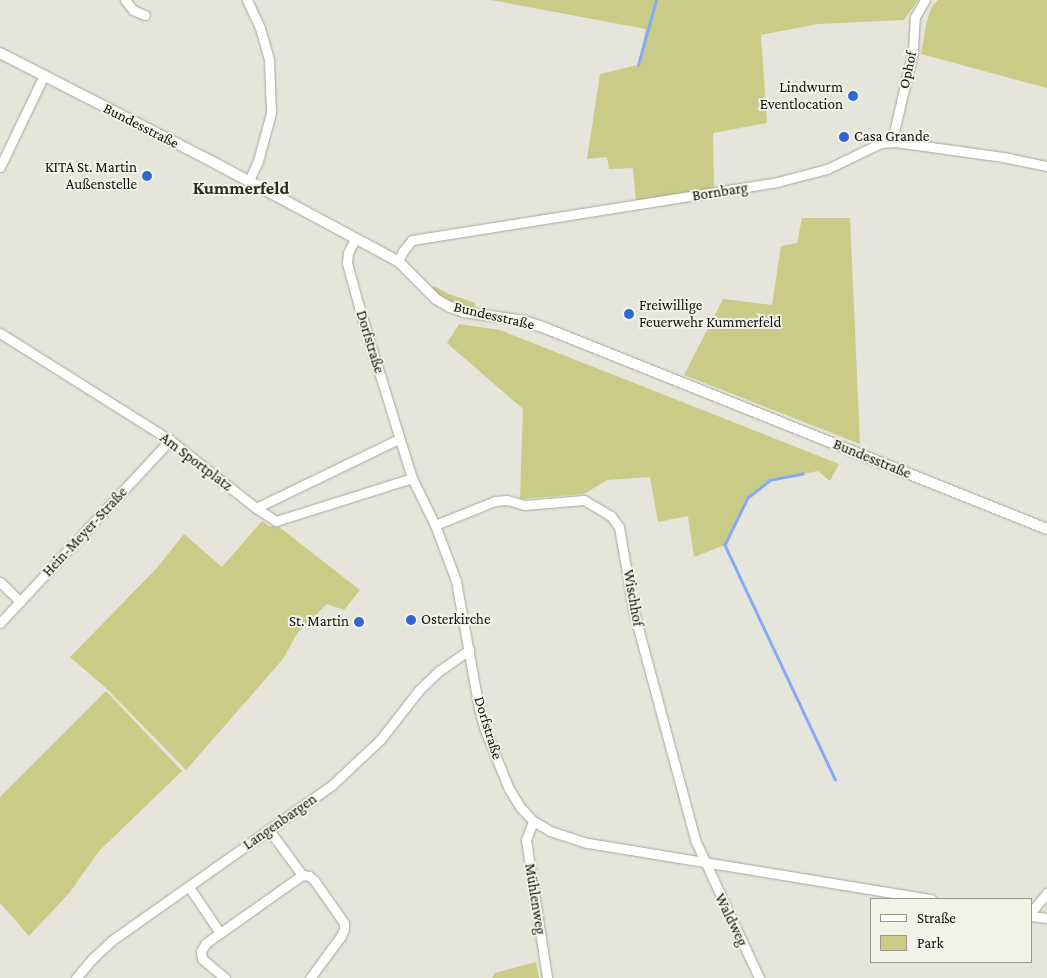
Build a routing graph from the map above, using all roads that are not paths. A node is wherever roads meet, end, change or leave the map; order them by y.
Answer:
1 (125, 0) edge
2 (247, 0) edge
3 (926, 0) edge
4 (145, 15) dead end
5 (0, 53) edge
6 (44, 75) junction
7 (895, 142) junction
8 (1047, 166) edge
9 (0, 167) edge
10 (248, 182) junction
11 (355, 239) junction
12 (398, 262) junction
13 (0, 333) edge
14 (399, 439) junction
15 (170, 440) junction
16 (412, 478) junction
17 (256, 508) junction
18 (435, 525) junction
19 (1047, 529) edge
20 (0, 582) edge
21 (20, 601) junction
22 (0, 623) edge
23 (469, 650) junction
24 (533, 821) junction
25 (269, 830) junction
26 (703, 861) junction
27 (302, 875) junction
28 (189, 887) junction
29 (1047, 893) edge
30 (925, 898) edge
31 (1032, 911) edge
32 (1032, 916) edge
33 (1047, 918) edge
34 (220, 933) junction
35 (76, 978) edge
36 (225, 978) edge
37 (310, 978) edge
38 (547, 978) edge
39 (759, 978) edge

1 - 4 street
2 - 10 street
3 - 7 street, Ophof
5 - 6 street, Bundesstraße
6 - 9 street
6 - 10 street, Bundesstraße
7 - 8 street, Bornbarg
7 - 12 street, Bornbarg
10 - 11 street, Bundesstraße
11 - 12 street, Bundesstraße
11 - 14 street, Dorfstraße
12 - 19 street, Bundesstraße
13 - 15 street, Am Sportplatz
14 - 16 street, Dorfstraße
14 - 17 street
15 - 17 street, Am Sportplatz
15 - 21 street, Hein-Meyer-Straße
16 - 17 street, Am Sportplatz
16 - 18 street, Dorfstraße
18 - 23 street, Dorfstraße
18 - 26 street, Wischhof
20 - 21 street
21 - 22 street, Hein-Meyer-Straße
23 - 24 street, Dorfstraße
23 - 25 street, Langenbargen
24 - 26 street, Dorfstraße
24 - 38 street, Mühlenweg
25 - 27 street
25 - 28 street, Langenbargen
26 - 30 street, Dorfstraße
26 - 39 street, Waldweg
27 - 34 street
27 - 37 street
28 - 34 street
28 - 35 street, Langenbargen
29 - 31 street
32 - 33 street
34 - 36 street

